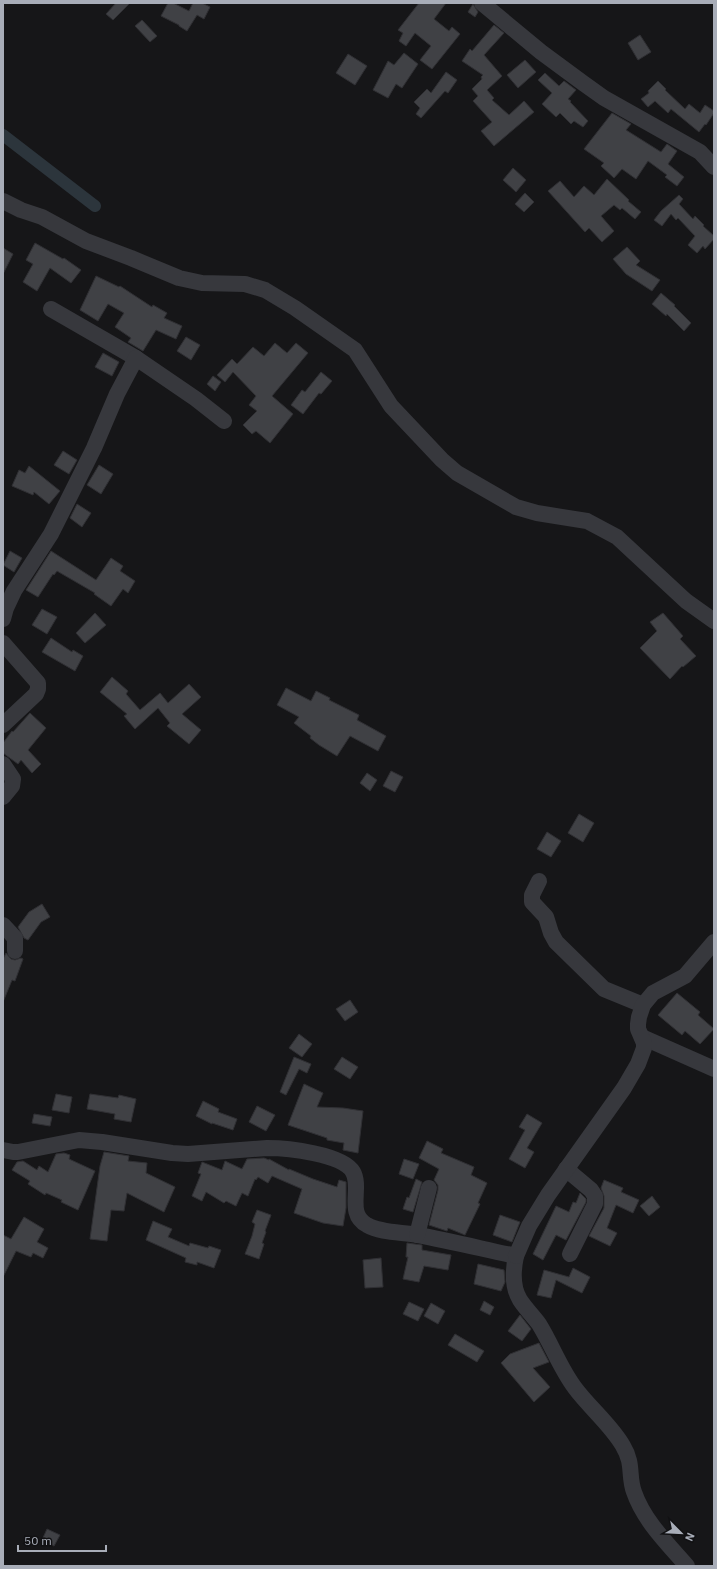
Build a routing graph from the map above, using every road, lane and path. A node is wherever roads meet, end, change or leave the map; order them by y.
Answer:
1 (482, 3) edge
2 (714, 167) edge
3 (3, 201) edge
4 (51, 309) dead end
5 (136, 358) junction
6 (224, 421) dead end
7 (3, 619) edge
8 (714, 621) edge
9 (3, 643) edge
10 (3, 725) edge
11 (3, 764) edge
12 (3, 797) edge
13 (539, 881) dead end
14 (3, 926) edge
15 (714, 942) edge
16 (15, 951) dead end
17 (643, 1005) junction
18 (642, 1037) junction
19 (714, 1069) edge
20 (3, 1150) edge
21 (566, 1169) junction
22 (429, 1188) dead end
23 (417, 1235) junction
24 (570, 1254) dead end
25 (516, 1256) junction
26 (687, 1566) edge

1 - 2 street
3 - 8 street
4 - 5 street
5 - 6 street
5 - 7 street
9 - 10 street
11 - 12 street
13 - 17 street
14 - 16 street
15 - 17 street
17 - 18 street
18 - 19 street
18 - 21 street
20 - 23 street
21 - 24 street
21 - 25 street
22 - 23 street
23 - 25 street
25 - 26 street

